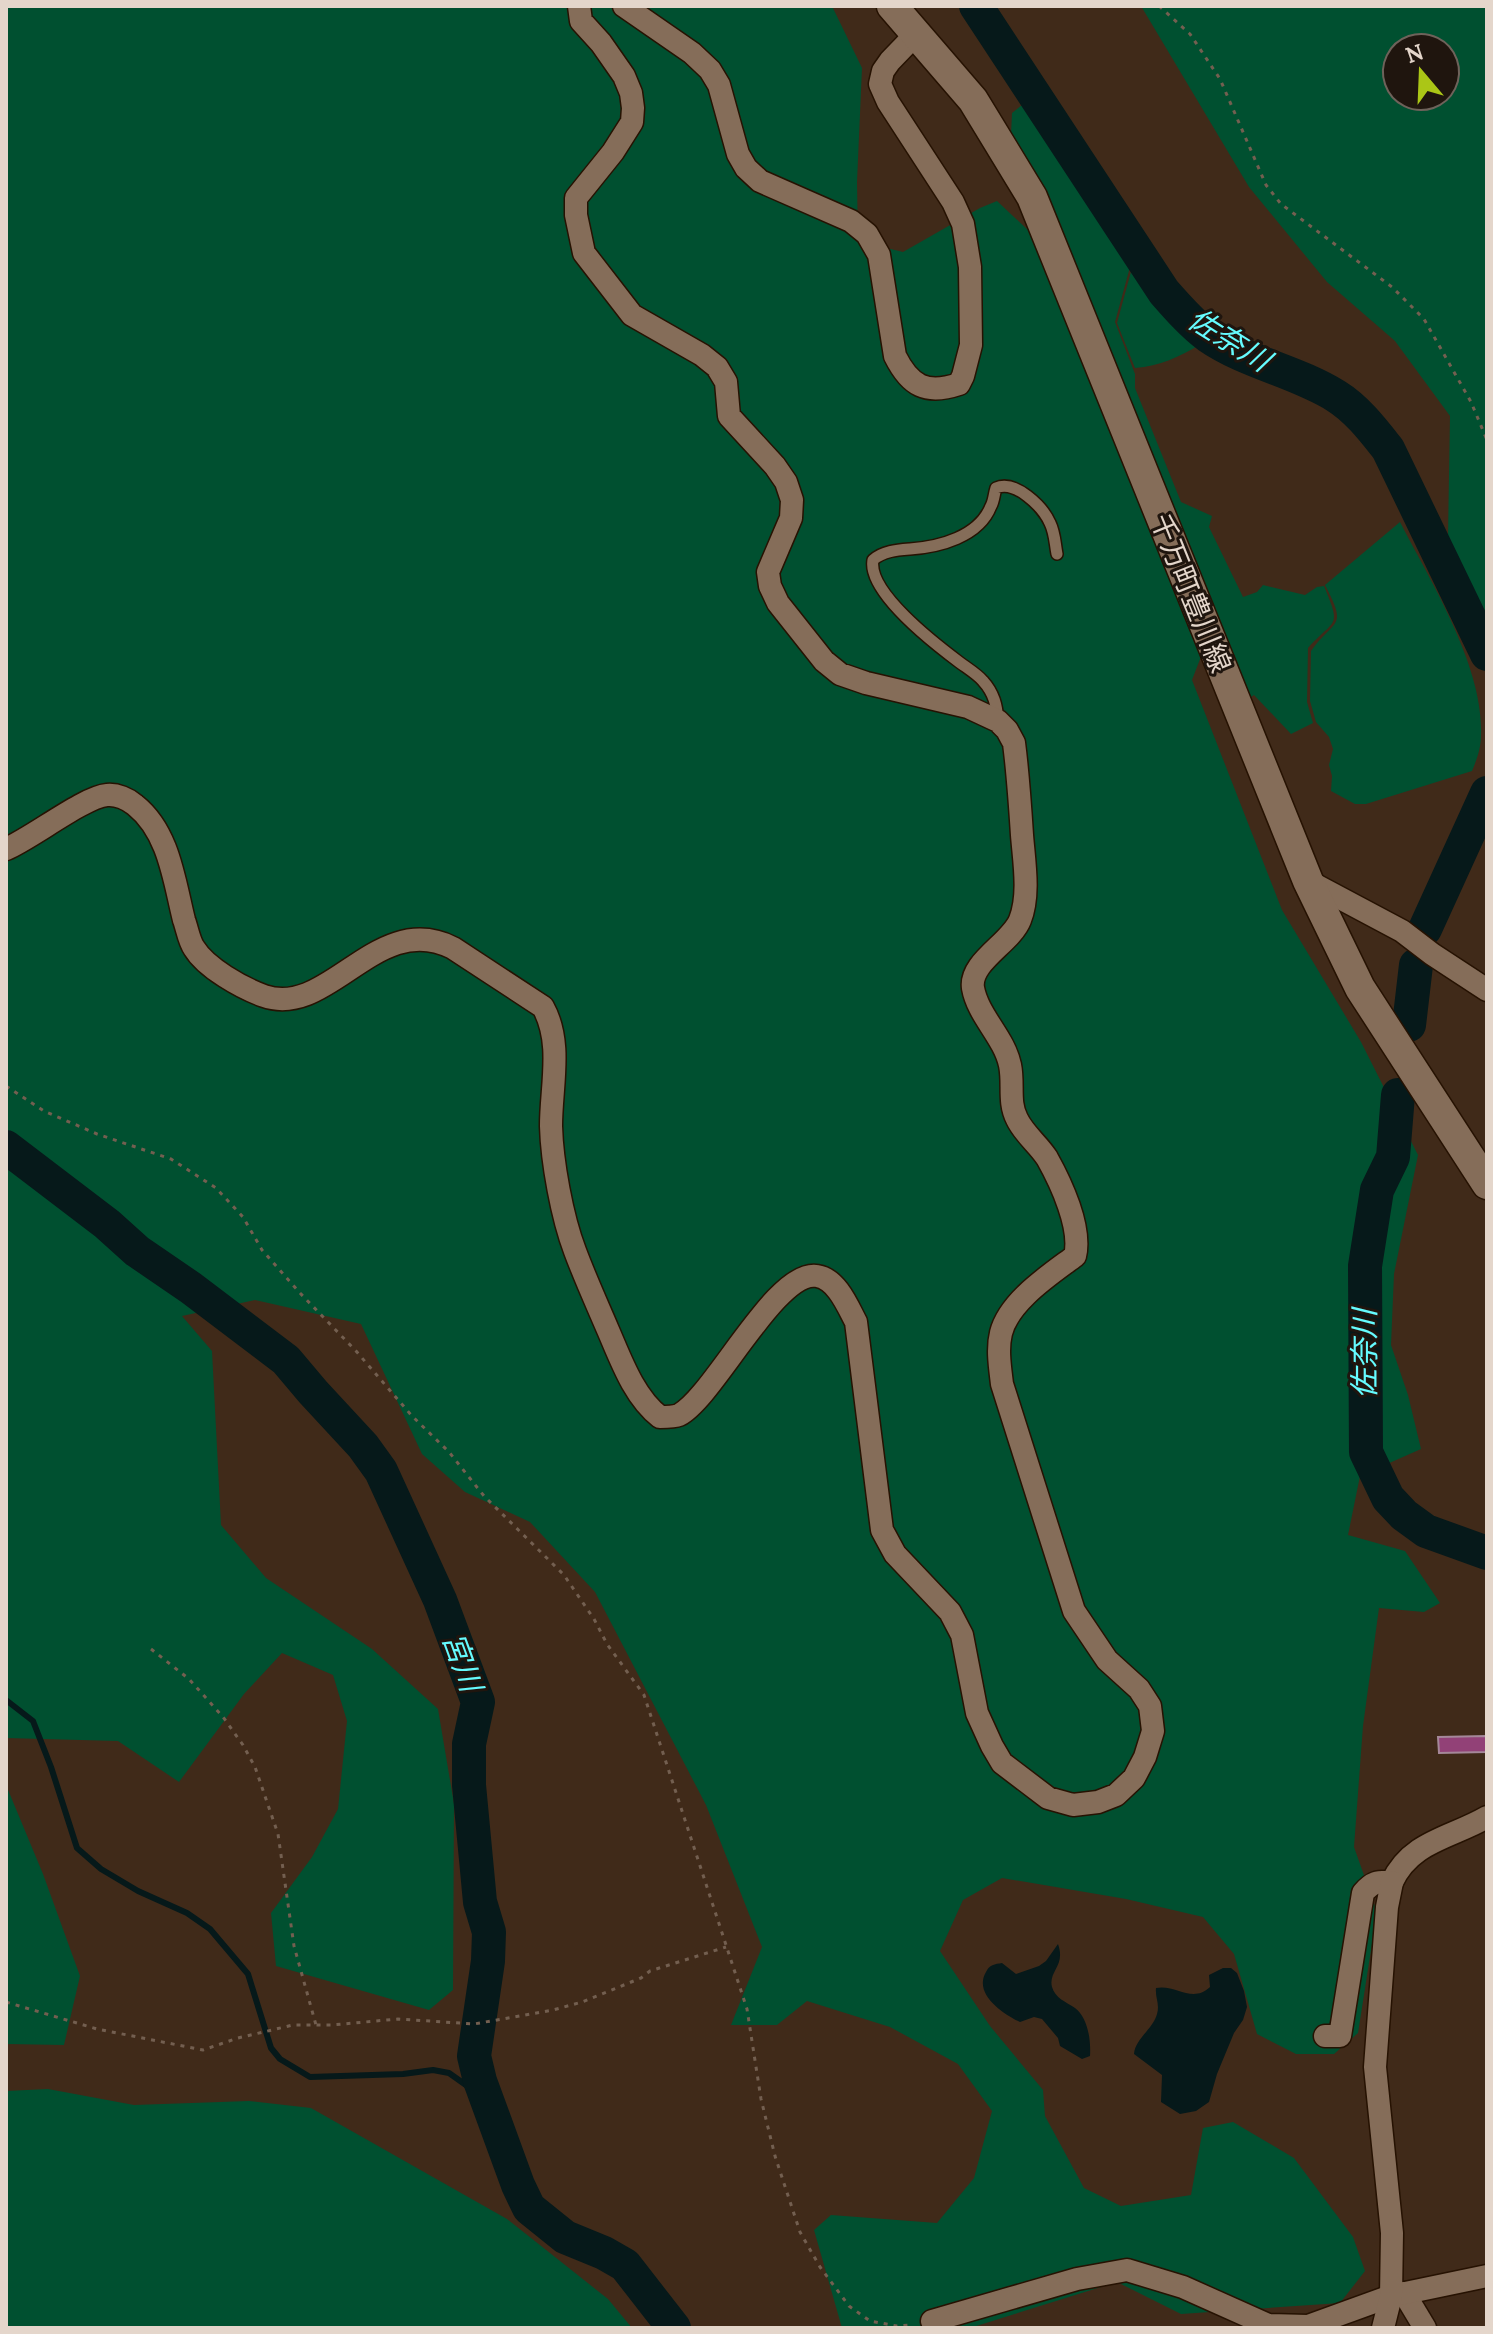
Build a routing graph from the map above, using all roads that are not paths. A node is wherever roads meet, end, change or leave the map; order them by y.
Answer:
1 (579, 6) edge
2 (624, 6) edge
3 (892, 6) edge
4 (917, 33) junction
5 (1057, 554) dead end
6 (998, 721) junction
7 (6, 849) edge
8 (1308, 881) junction
9 (1487, 990) edge
10 (1487, 1184) edge
11 (1487, 1817) edge
12 (1392, 1882) junction
13 (1325, 2036) dead end
14 (1487, 2276) edge
15 (1398, 2294) junction
16 (932, 2321) road end
17 (1383, 2328) edge
18 (1425, 2328) edge

1 - 6 street
2 - 4 street
3 - 4 main road, 千万町豊川線
4 - 8 main road, 千万町豊川線
5 - 6 lane
6 - 7 street
8 - 9 street
8 - 10 main road, 千万町豊川線
11 - 12 street
12 - 13 street
12 - 15 street
14 - 15 street
15 - 16 street
15 - 17 street
15 - 18 street

